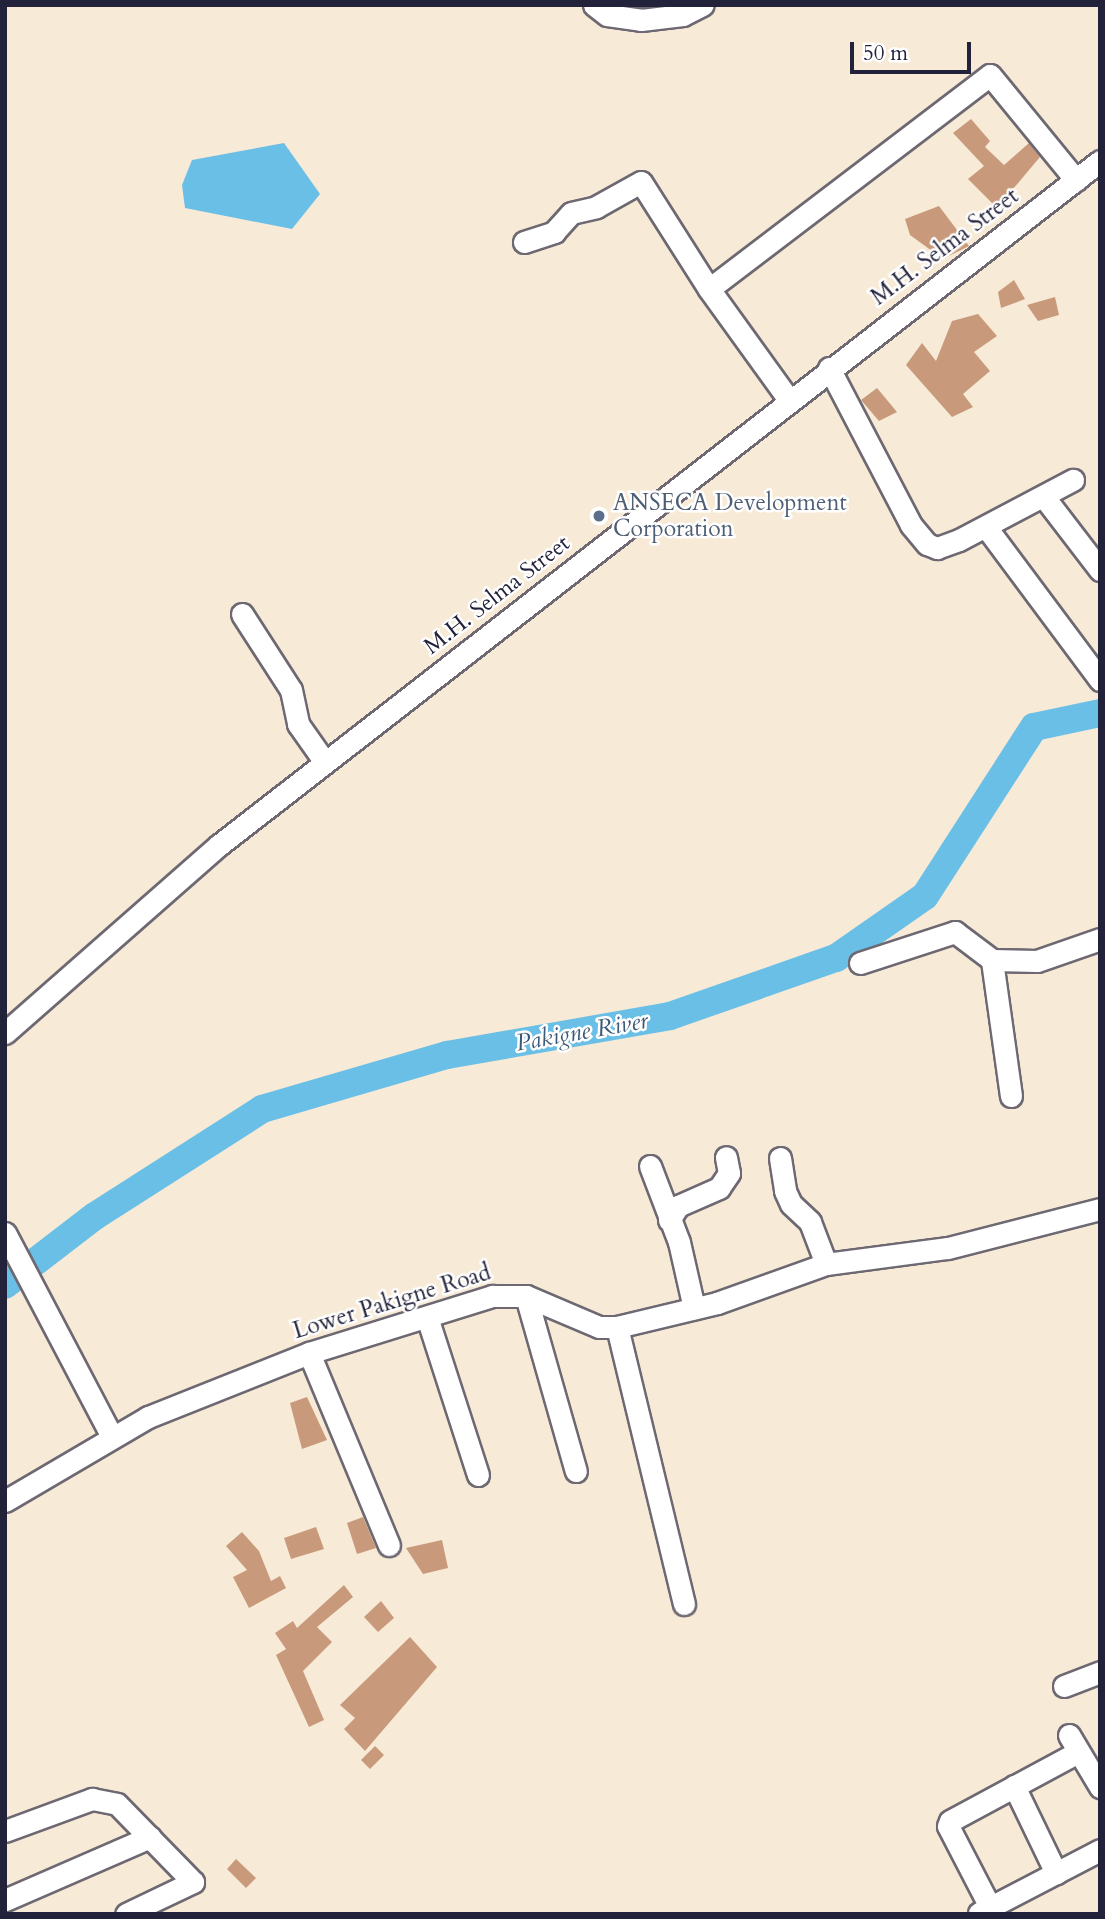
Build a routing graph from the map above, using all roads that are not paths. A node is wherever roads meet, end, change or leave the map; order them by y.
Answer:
1 (594, 5) edge
2 (704, 5) edge
3 (1100, 161) edge
4 (1076, 180) junction
5 (524, 242) dead end
6 (709, 289) junction
7 (830, 368) junction
8 (789, 400) junction
9 (1073, 480) dead end
10 (1044, 497) junction
11 (986, 527) junction
12 (1100, 570) edge
13 (242, 614) dead end
14 (1100, 680) edge
15 (324, 761) junction
16 (1100, 939) edge
17 (992, 960) junction
18 (860, 963) dead end
19 (5, 1033) edge
20 (1011, 1096) dead end
21 (726, 1157) dead end
22 (780, 1158) dead end
23 (650, 1166) dead end
24 (1100, 1209) edge
25 (668, 1220) junction
26 (10, 1243) edge
27 (826, 1264) junction
28 (526, 1296) junction
29 (694, 1308) junction
30 (427, 1317) junction
31 (617, 1327) junction
32 (309, 1353) junction
33 (112, 1437) junction
34 (576, 1471) dead end
35 (478, 1475) dead end
36 (5, 1501) edge
37 (389, 1545) dead end
38 (684, 1604) dead end
39 (1100, 1672) edge
40 (1064, 1686) dead end
41 (1014, 1786) junction
42 (1100, 1787) edge
43 (6, 1830) edge
44 (150, 1837) junction
45 (1100, 1850) edge
46 (1056, 1873) junction
47 (5, 1900) edge
48 (984, 1910) edge
49 (126, 1914) edge

1 - 2 street
3 - 4 street, M.H. Selma Street
4 - 6 street
4 - 7 street, M.H. Selma Street
5 - 6 street
6 - 8 street
7 - 8 street, M.H. Selma Street
7 - 11 street
8 - 15 street, M.H. Selma Street
9 - 10 street
10 - 11 street
10 - 12 street
11 - 14 street
13 - 15 street
15 - 19 street, M.H. Selma Street
16 - 17 street
17 - 18 street
17 - 20 street
21 - 25 street
22 - 27 street
23 - 25 street
24 - 27 street, Lower Pakigne Road
25 - 29 street
26 - 33 street
27 - 29 street, Lower Pakigne Road
28 - 30 street, Lower Pakigne Road
28 - 31 street, Lower Pakigne Road
28 - 34 street
29 - 31 street, Lower Pakigne Road
30 - 32 street, Lower Pakigne Road
30 - 35 street
31 - 38 street
32 - 33 street, Lower Pakigne Road
32 - 37 street
33 - 36 street, Lower Pakigne Road
39 - 40 street
41 - 42 street
41 - 46 street
41 - 48 street
43 - 44 street
44 - 47 street
44 - 49 street
45 - 46 street
46 - 48 street

